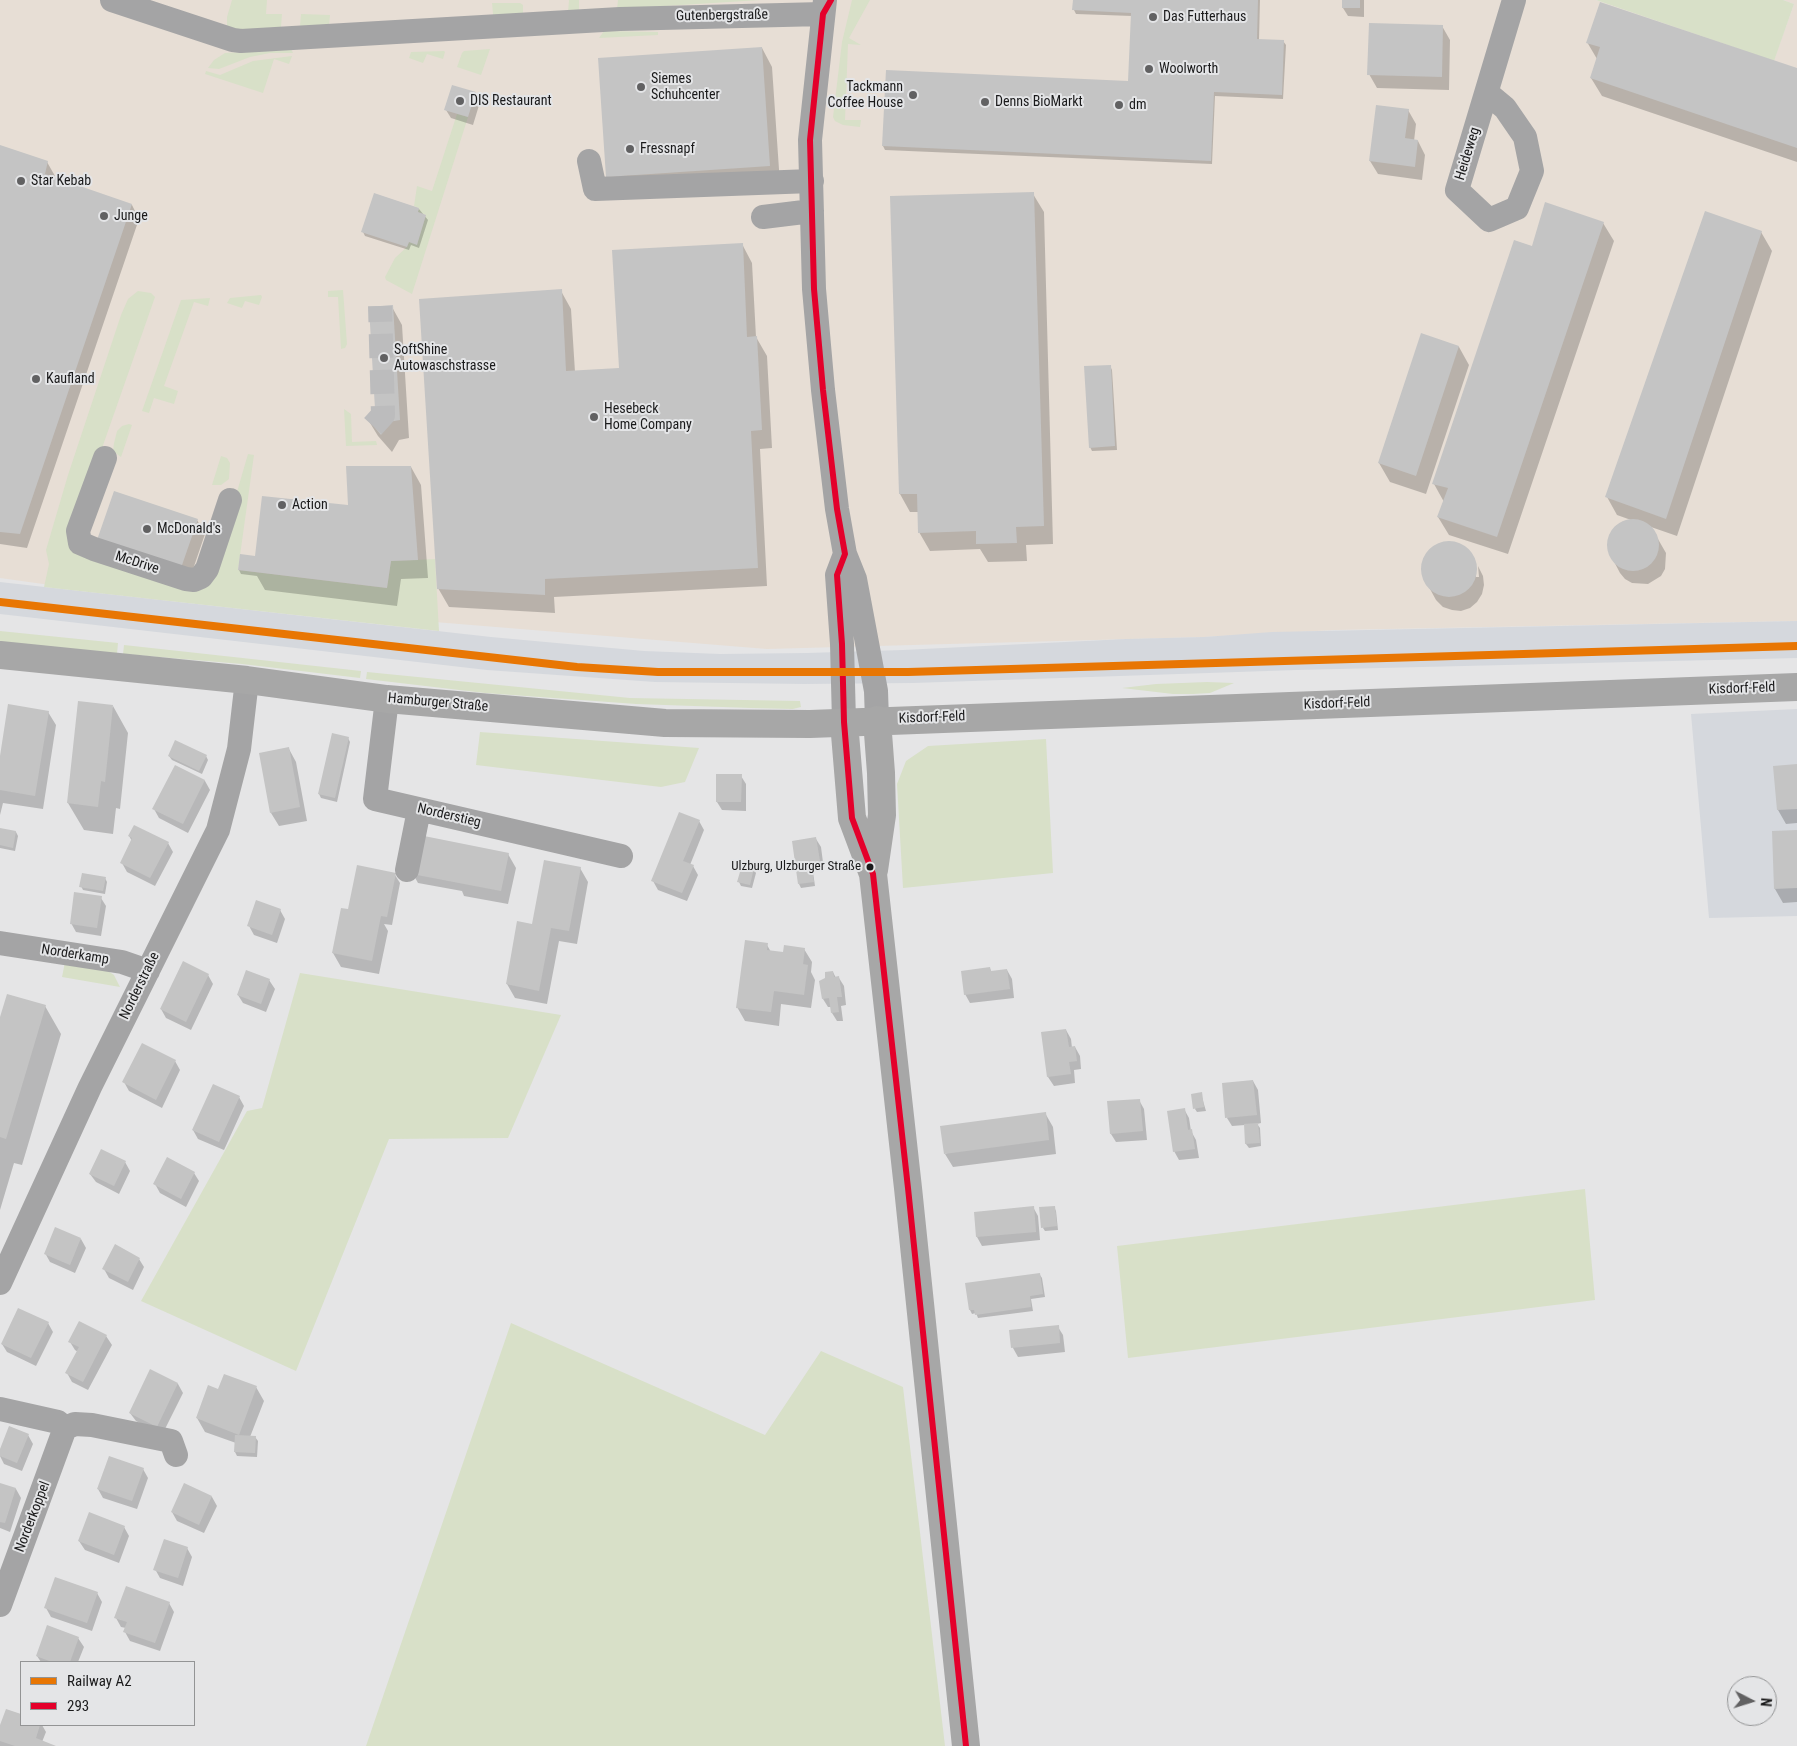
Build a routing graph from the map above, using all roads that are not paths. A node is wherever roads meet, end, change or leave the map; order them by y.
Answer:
1 (112, 0) edge
2 (1514, 0) edge
3 (827, 5) edge
4 (1487, 93) junction
5 (589, 161) dead end
6 (812, 181) junction
7 (812, 211) junction
8 (763, 217) dead end
9 (104, 458) dead end
10 (230, 500) dead end
11 (845, 554) junction
12 (0, 654) edge
13 (247, 680) junction
14 (1797, 687) edge
15 (387, 699) junction
16 (877, 720) junction
17 (844, 722) junction
18 (419, 810) junction
19 (621, 856) dead end
20 (407, 870) dead end
21 (873, 874) junction
22 (0, 943) edge
23 (148, 971) junction
24 (0, 1283) edge
25 (0, 1409) edge
26 (66, 1428) junction
27 (176, 1455) dead end
28 (0, 1605) edge
29 (966, 1746) edge

1 - 3 street, Gutenbergstraße
2 - 4 street, Heideweg
3 - 6 street, Gutenbergstraße
4 - 4 street, Heideweg
5 - 6 street
6 - 7 street, Gutenbergstraße
7 - 8 street
7 - 11 street, Gutenbergstraße
9 - 10 street, McDrive
11 - 16 street, Gutenbergstraße
11 - 17 street, Gutenbergstraße
12 - 13 main road, Hamburger Straße
13 - 15 main road, Hamburger Straße
13 - 23 street, Norderstraße
14 - 16 main road, Kisdorf-Feld
15 - 17 main road, Hamburger Straße
15 - 18 street, Norderstieg
16 - 17 main road, Hamburger Straße
16 - 21 main road
17 - 21 main road
18 - 19 street, Norderstieg
18 - 20 street
21 - 29 main road
22 - 23 street, Norderkamp
23 - 24 street, Norderstraße
25 - 26 street
26 - 27 street
26 - 28 street, Norderkoppel

